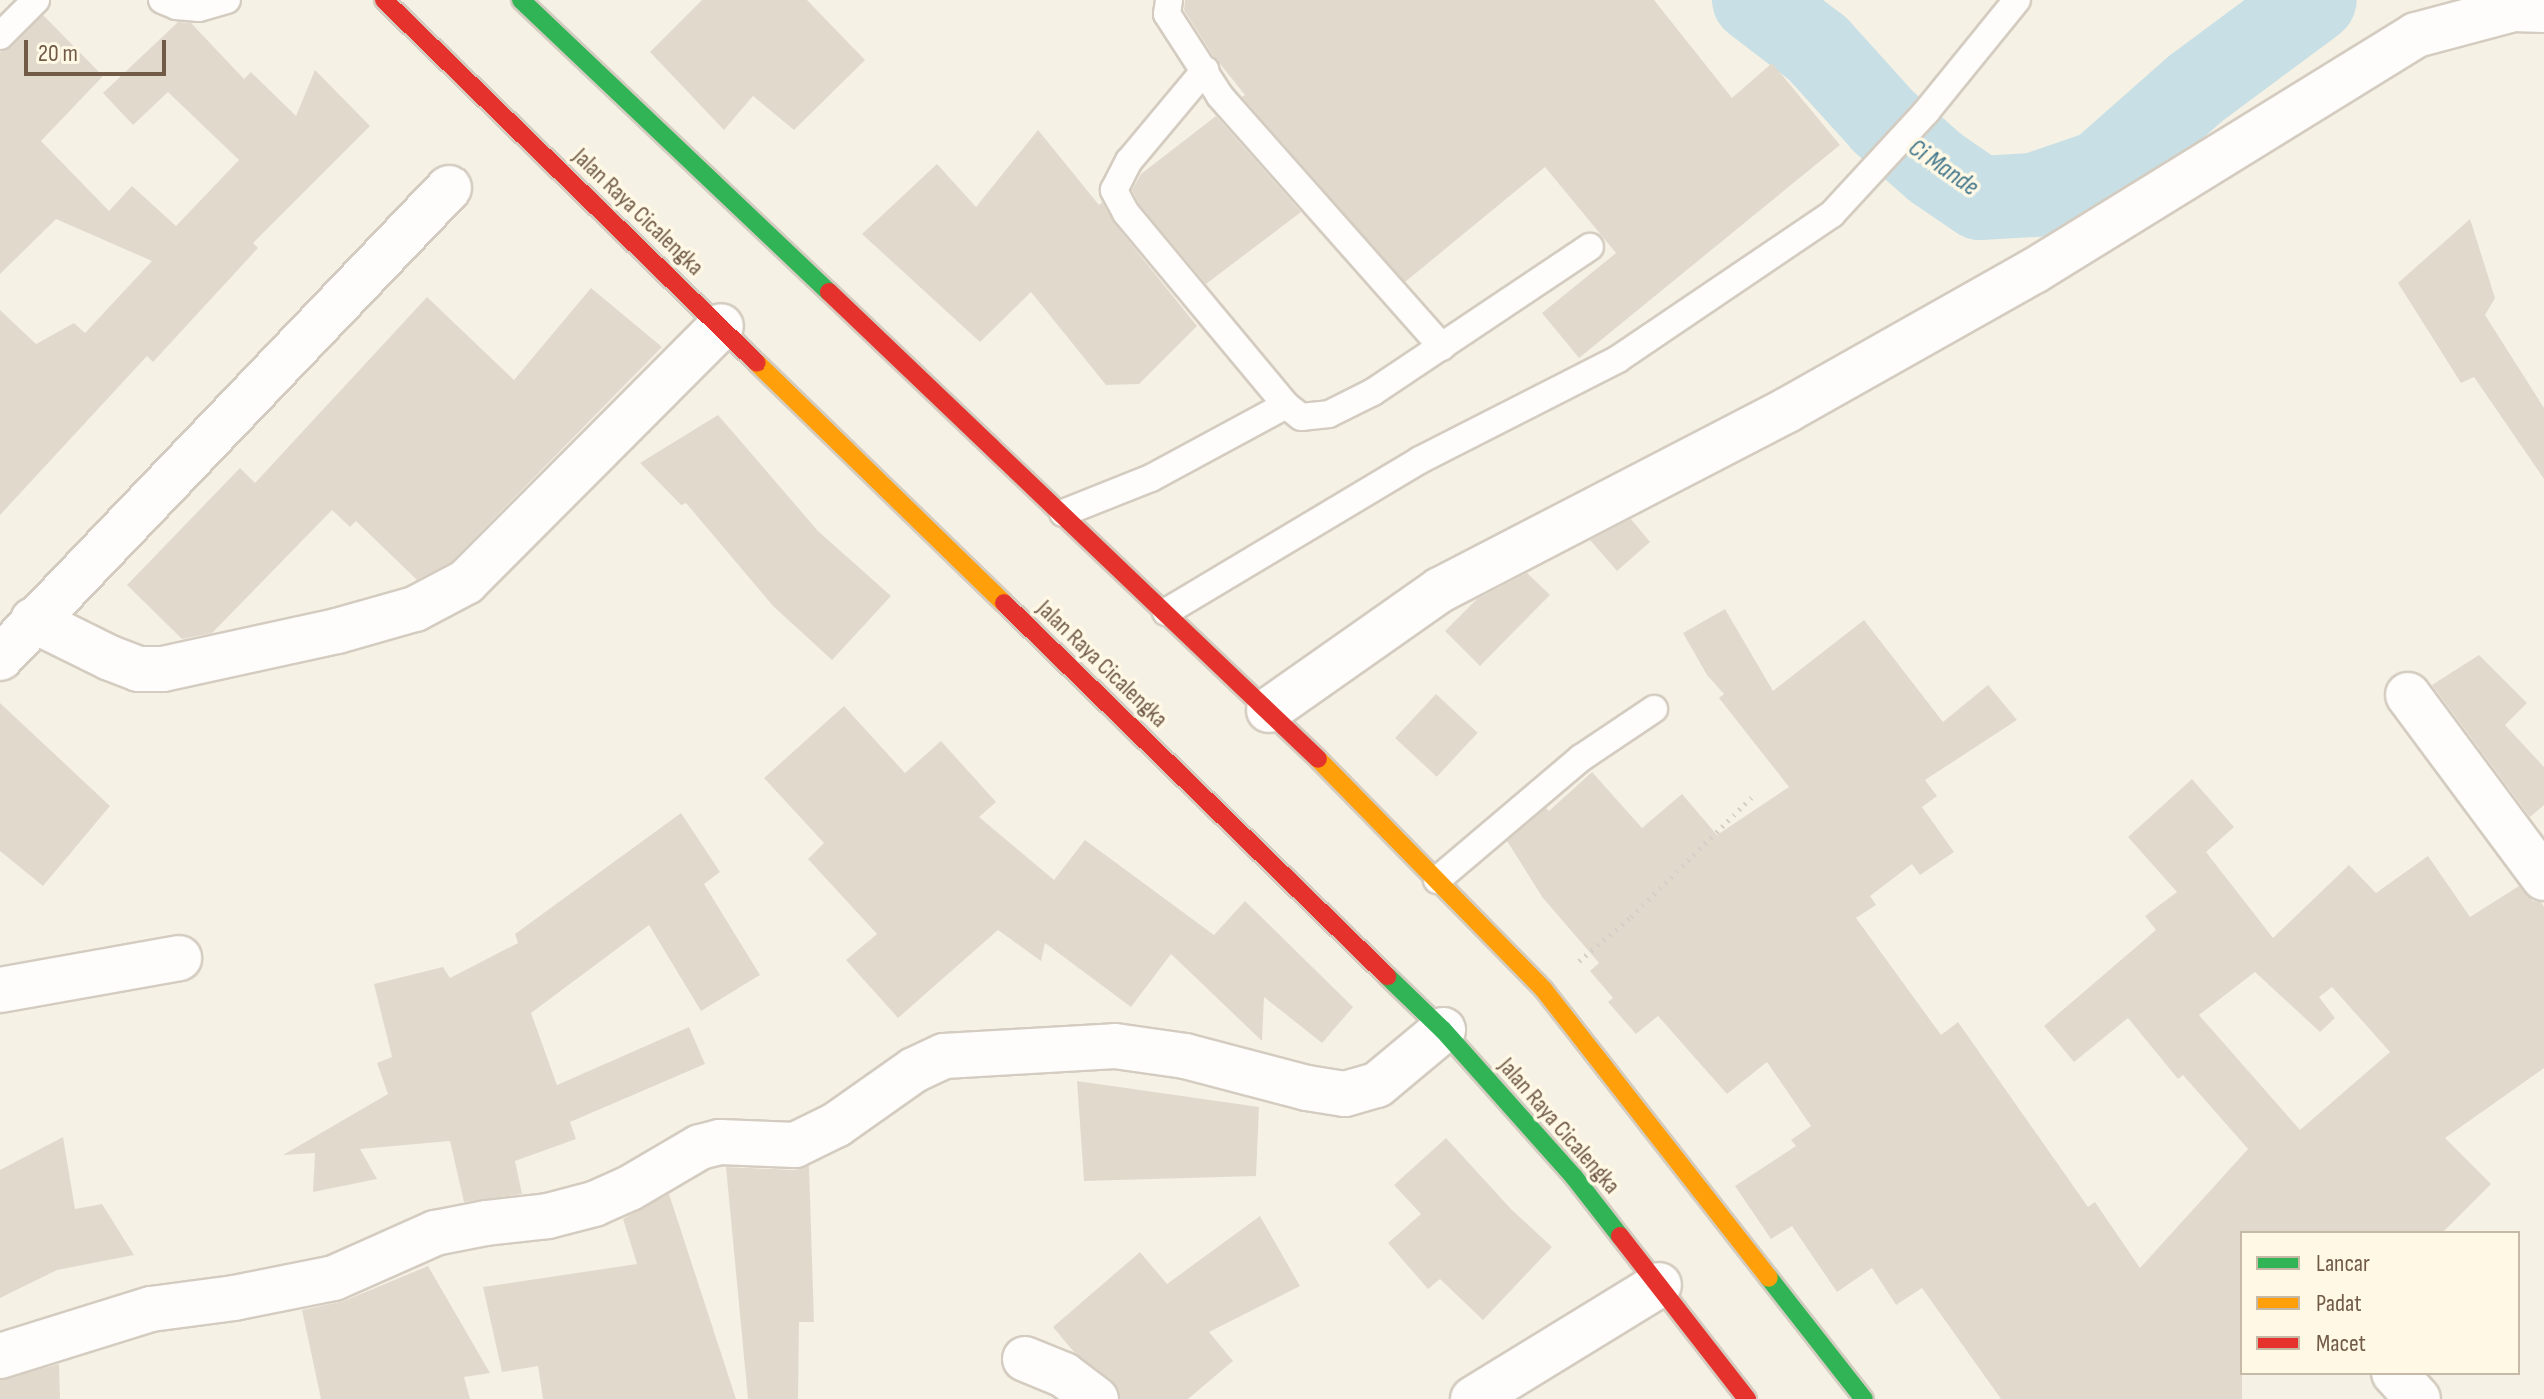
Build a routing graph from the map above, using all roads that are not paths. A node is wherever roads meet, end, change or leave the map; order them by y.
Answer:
1 (36, 0) edge
2 (162, 0) edge
3 (227, 0) edge
4 (384, 0) edge
5 (521, 0) edge
6 (1169, 0) edge
7 (2017, 0) edge
8 (2544, 10) edge
9 (0, 36) edge
10 (1205, 70) junction
11 (449, 188) dead end
12 (1590, 247) dead end
13 (721, 326) junction
14 (1442, 347) junction
15 (1286, 405) junction
16 (1063, 513) junction
17 (1166, 612) junction
18 (33, 620) junction
19 (0, 658) edge
20 (2408, 695) dead end
21 (1654, 709) dead end
22 (1269, 710) junction
23 (2544, 878) edge
24 (1437, 880) junction
25 (179, 958) dead end
26 (0, 990) edge
27 (1443, 1030) junction
28 (1659, 1285) junction
29 (0, 1356) edge
30 (1025, 1359) dead end
31 (2396, 1375) edge
32 (1096, 1399) edge
33 (1473, 1399) edge
34 (1747, 1399) edge
35 (1864, 1399) edge
36 (2418, 1399) edge

1 - 9 lane
2 - 3 lane
4 - 13 highway, Jalan Raya Cicalengka
5 - 16 highway
6 - 10 lane
7 - 17 lane
8 - 22 street
10 - 14 lane
10 - 15 lane
11 - 18 street
12 - 14 lane
13 - 18 street
13 - 27 highway, Jalan Raya Cicalengka
14 - 15 lane
15 - 16 lane
16 - 17 highway
17 - 22 highway
18 - 19 street
20 - 23 street
21 - 24 lane
22 - 24 highway
24 - 35 highway
25 - 26 street
27 - 28 highway, Jalan Raya Cicalengka
27 - 29 street
28 - 33 street
28 - 34 highway, Jalan Raya Cicalengka
30 - 32 street
31 - 36 street

